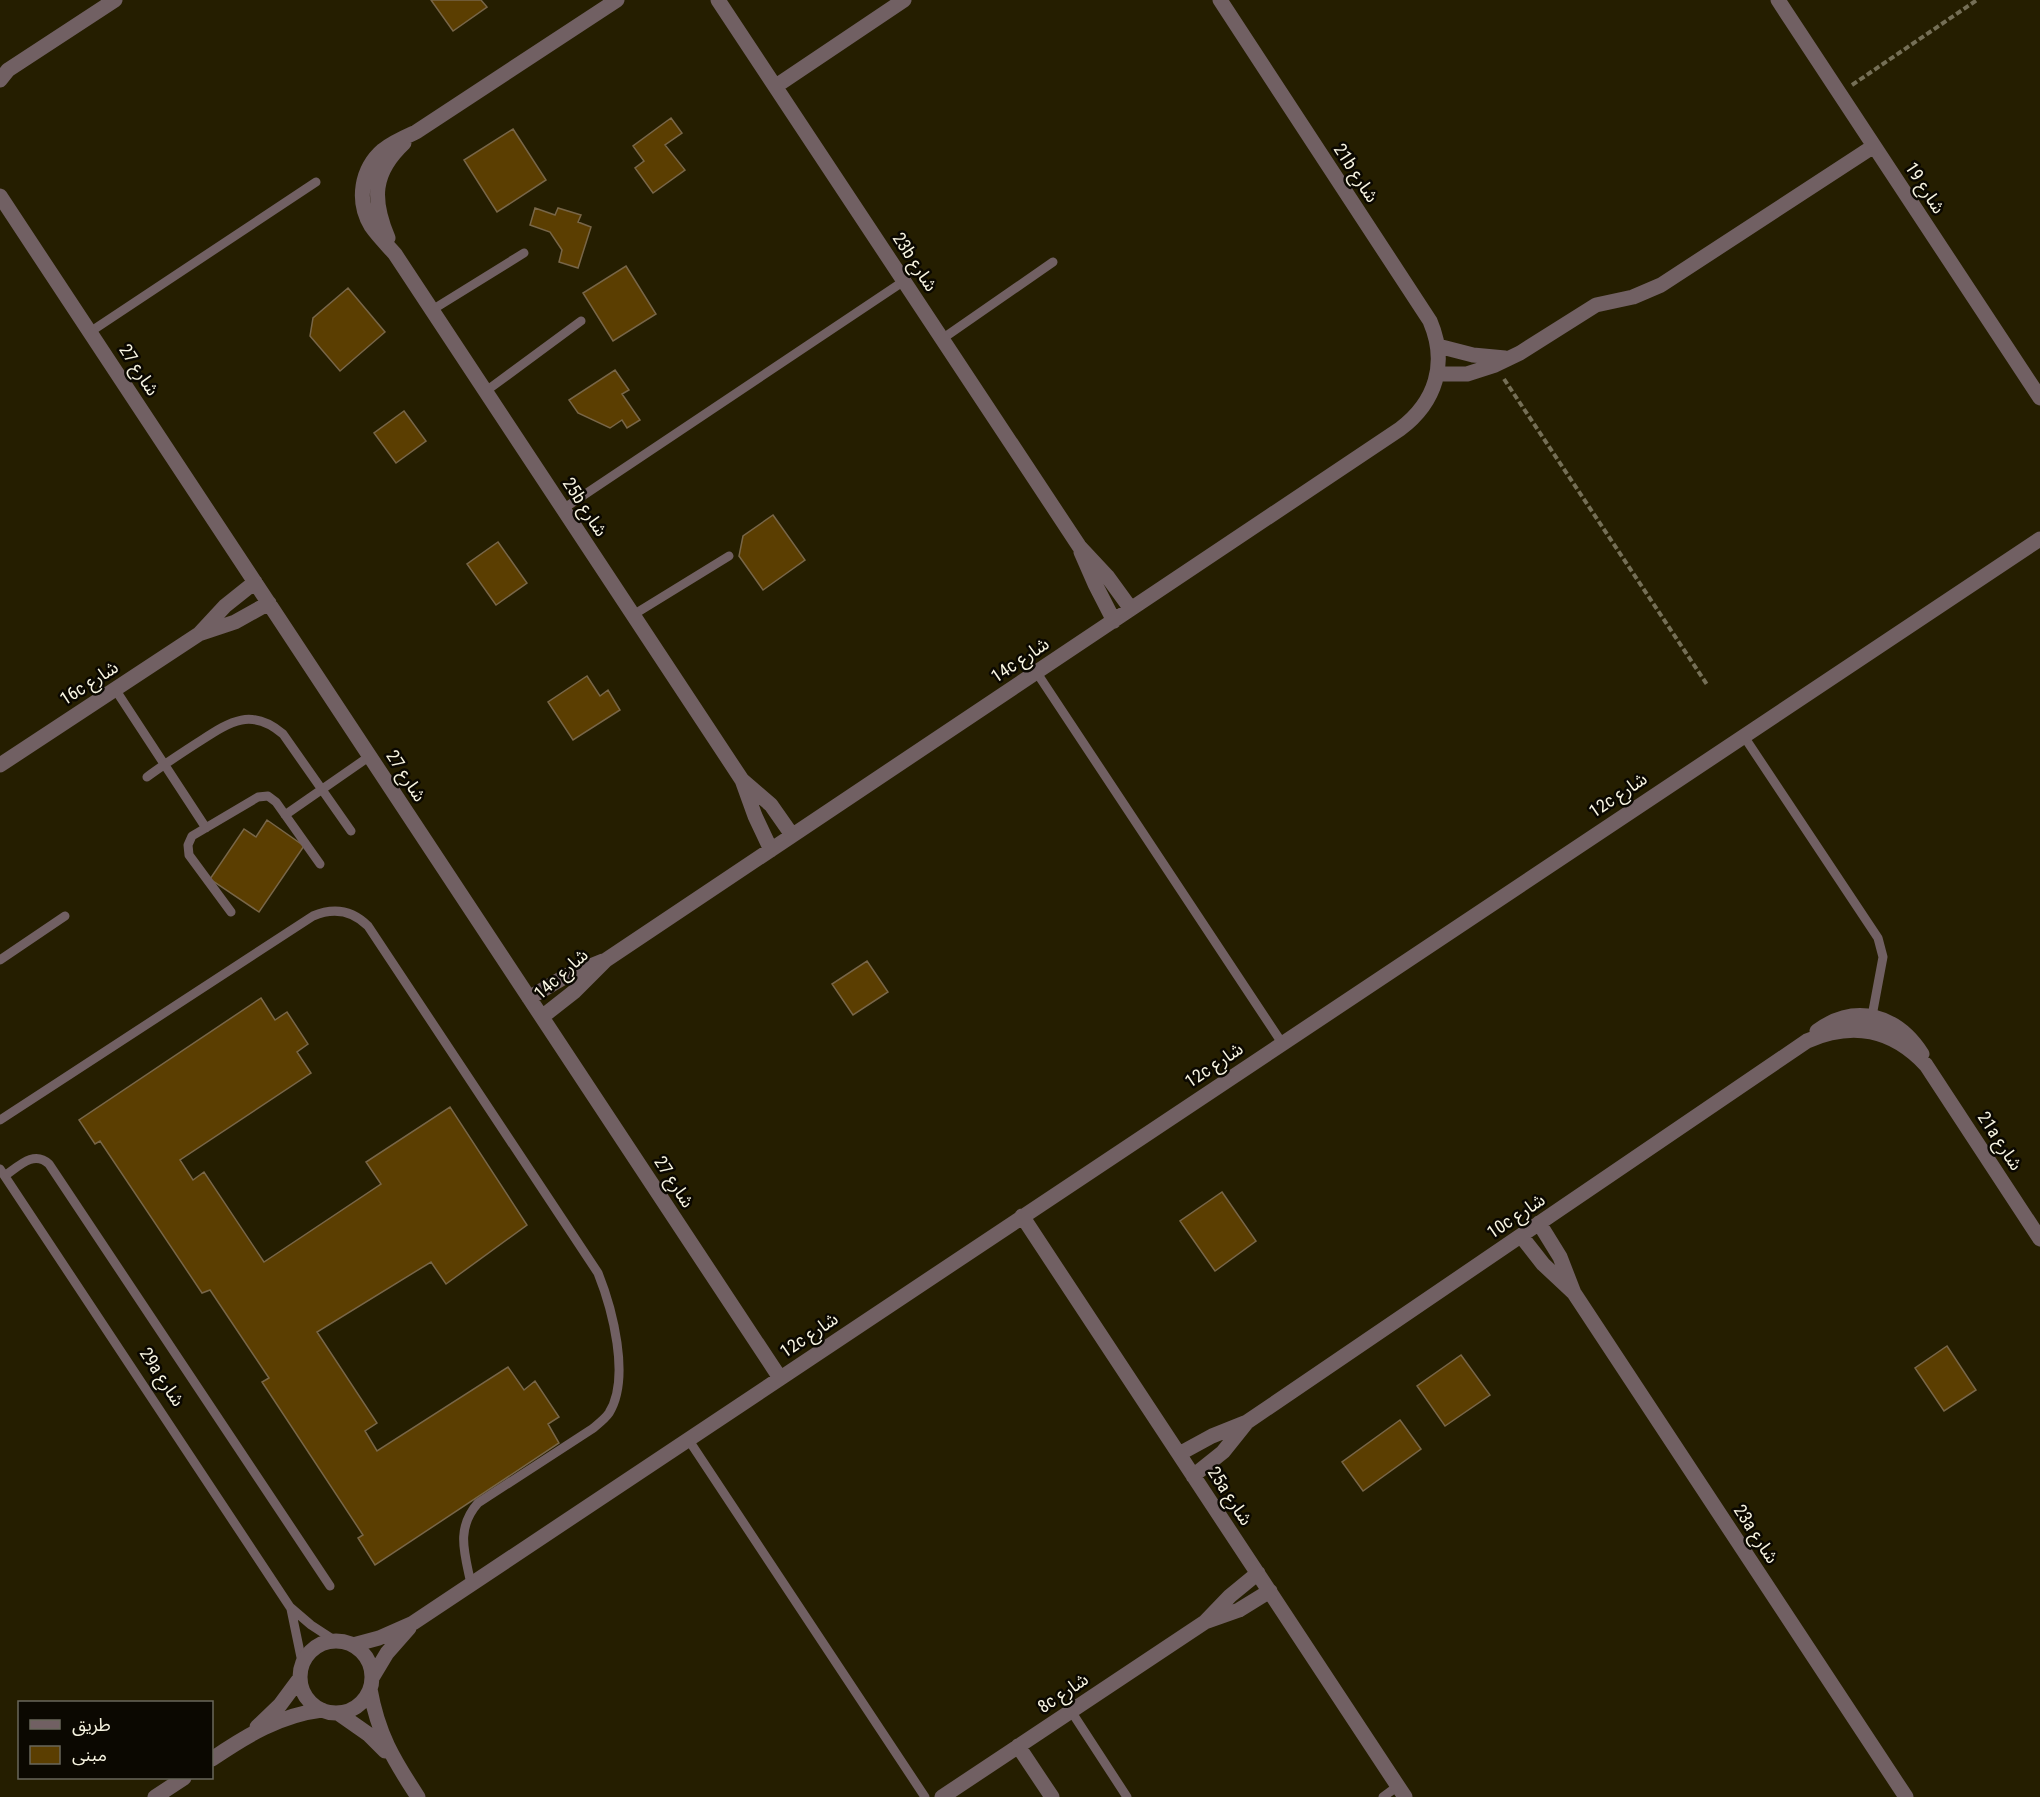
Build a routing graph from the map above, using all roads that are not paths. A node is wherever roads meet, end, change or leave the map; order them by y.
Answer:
1 (115, 0) edge
2 (617, 0) edge
3 (718, 0) edge
4 (904, 0) edge
5 (1220, 0) edge
6 (1778, 0) edge
7 (3, 74) edge
8 (776, 86) junction
9 (1874, 146) junction
10 (316, 182) dead end
11 (0, 196) edge
12 (524, 253) dead end
13 (1053, 262) dead end
14 (904, 281) junction
15 (432, 310) junction
16 (581, 321) dead end
17 (90, 332) junction
18 (942, 339) junction
19 (1438, 346) junction
20 (1501, 361) junction
21 (1437, 375) junction
22 (486, 392) junction
23 (2040, 398) edge
24 (563, 508) junction
25 (2039, 538) edge
26 (1079, 546) junction
27 (729, 556) dead end
28 (255, 582) junction
29 (269, 603) junction
30 (1131, 609) junction
31 (633, 615) junction
32 (1114, 621) junction
33 (199, 634) junction
34 (1037, 673) junction
35 (115, 689) junction
36 (1743, 735) junction
37 (370, 756) junction
38 (0, 765) edge
39 (164, 765) junction
40 (147, 777) dead end
41 (742, 780) junction
42 (322, 789) junction
43 (285, 815) junction
44 (206, 828) junction
45 (351, 831) dead end
46 (792, 835) junction
47 (771, 850) junction
48 (320, 864) dead end
49 (231, 912) dead end
50 (65, 916) dead end
51 (0, 960) edge
52 (606, 960) junction
53 (529, 998) junction
54 (1872, 1016) junction
55 (542, 1017) junction
56 (1868, 1031) joint
57 (1807, 1041) junction
58 (1282, 1043) junction
59 (1926, 1065) junction
60 (0, 1120) edge
61 (3, 1172) edge
62 (1022, 1216) junction
63 (1539, 1223) junction
64 (1521, 1236) junction
65 (2040, 1239) edge
66 (1574, 1293) junction
67 (780, 1378) junction
68 (1247, 1422) junction
69 (688, 1439) junction
70 (1179, 1454) junction
71 (1193, 1476) junction
72 (1258, 1573) junction
73 (471, 1584) junction
74 (330, 1586) dead end
75 (1270, 1592) junction
76 (290, 1607) junction
77 (1205, 1622) junction
78 (412, 1623) junction
79 (334, 1640) junction
80 (353, 1645) junction
81 (301, 1670) junction
82 (371, 1683) junction
83 (322, 1710) junction
84 (1071, 1711) junction
85 (338, 1713) junction
86 (248, 1735) junction
87 (1018, 1746) junction
88 (213, 1758) edge
89 (395, 1762) junction
90 (182, 1779) edge
91 (1402, 1792) edge
92 (155, 1797) edge
93 (418, 1797) edge
94 (925, 1797) edge
95 (942, 1797) edge
96 (1052, 1797) edge
97 (1127, 1797) edge
98 (1383, 1797) edge
99 (1906, 1797) edge

1 - 7 street
2 - 15 street, 25b شارع
3 - 8 street, 23b شارع
4 - 8 street
5 - 19 street, 21b شارع
6 - 9 street, شارع 19
8 - 14 street, 23b شارع
9 - 20 street
9 - 23 street, شارع 19
10 - 17 lane
11 - 17 street, شارع 27
12 - 15 lane
13 - 18 lane
14 - 18 street, 23b شارع
14 - 24 lane
15 - 22 street, 25b شارع
16 - 22 lane
17 - 28 street, شارع 27
18 - 26 street, 23b شارع
19 - 20 street
19 - 21 street, 21b شارع
20 - 21 street
21 - 30 street, 14c شارع
22 - 24 street, 25b شارع
24 - 31 street, 25b شارع
25 - 36 street, 12c شارع
26 - 30 street, 23b شارع
26 - 32 street, 23b شارع
27 - 31 lane
28 - 29 street, شارع 27
28 - 33 street, 16c شارع
29 - 33 street, 16c شارع
29 - 37 street, شارع 27
30 - 32 street, 14c شارع
31 - 41 street, 25b شارع
32 - 34 street, 14c شارع
33 - 35 street, 16c شارع
34 - 46 street, 14c شارع
34 - 58 lane
35 - 38 street, 16c شارع
35 - 39 lane
36 - 54 lane
36 - 58 street, 12c شارع
37 - 42 lane
37 - 53 street, شارع 27
39 - 40 lane
39 - 42 lane
39 - 44 lane
41 - 46 street, 25b شارع
41 - 47 street, 25b شارع
42 - 43 lane
42 - 45 lane
43 - 44 lane
43 - 48 lane
44 - 49 lane
46 - 47 street, 14c شارع
47 - 52 street, 14c شارع
50 - 51 lane
52 - 53 street, 14c شارع
52 - 55 street, 14c شارع
53 - 55 street, شارع 27
54 - 57 street, 10c شارع
54 - 59 street, 21a شارع
55 - 67 street, شارع 27
56 - 57 street, 10c شارع
56 - 59 street, 21a شارع
57 - 63 street, 10c شارع
58 - 62 street, 12c شارع
59 - 65 street, 21a شارع
60 - 73 lane
61 - 74 lane
61 - 76 lane, 29a شارع
62 - 67 street, 12c شارع
62 - 70 street, 25a شارع
63 - 64 street, 10c شارع
63 - 66 street, 23a شارع
64 - 66 street, 23a شارع
64 - 68 street, 10c شارع
66 - 99 street, 23a شارع
67 - 69 street, 12c شارع
68 - 70 street, 10c شارع
68 - 71 street, 10c شارع
69 - 73 street, 12c شارع
69 - 94 lane
70 - 71 street, 25a شارع
71 - 72 street, 25a شارع
72 - 75 street, 25a شارع
72 - 77 street, 8c شارع
73 - 78 street, 12c شارع
75 - 77 street, 8c شارع
75 - 91 street, 25a شارع
76 - 79 lane, 29a شارع
76 - 81 lane, 29a شارع
77 - 84 street, 8c شارع
78 - 80 street, 12c شارع
78 - 82 street, 12c شارع
79 - 80 street
79 - 81 street
80 - 82 street
81 - 83 street
81 - 86 street
82 - 85 street
82 - 89 street
83 - 85 street
83 - 86 street
84 - 87 street, 8c شارع
84 - 97 lane
85 - 89 street
86 - 88 street
87 - 95 street, 8c شارع
87 - 96 street
89 - 93 street
90 - 92 street
91 - 98 lane

